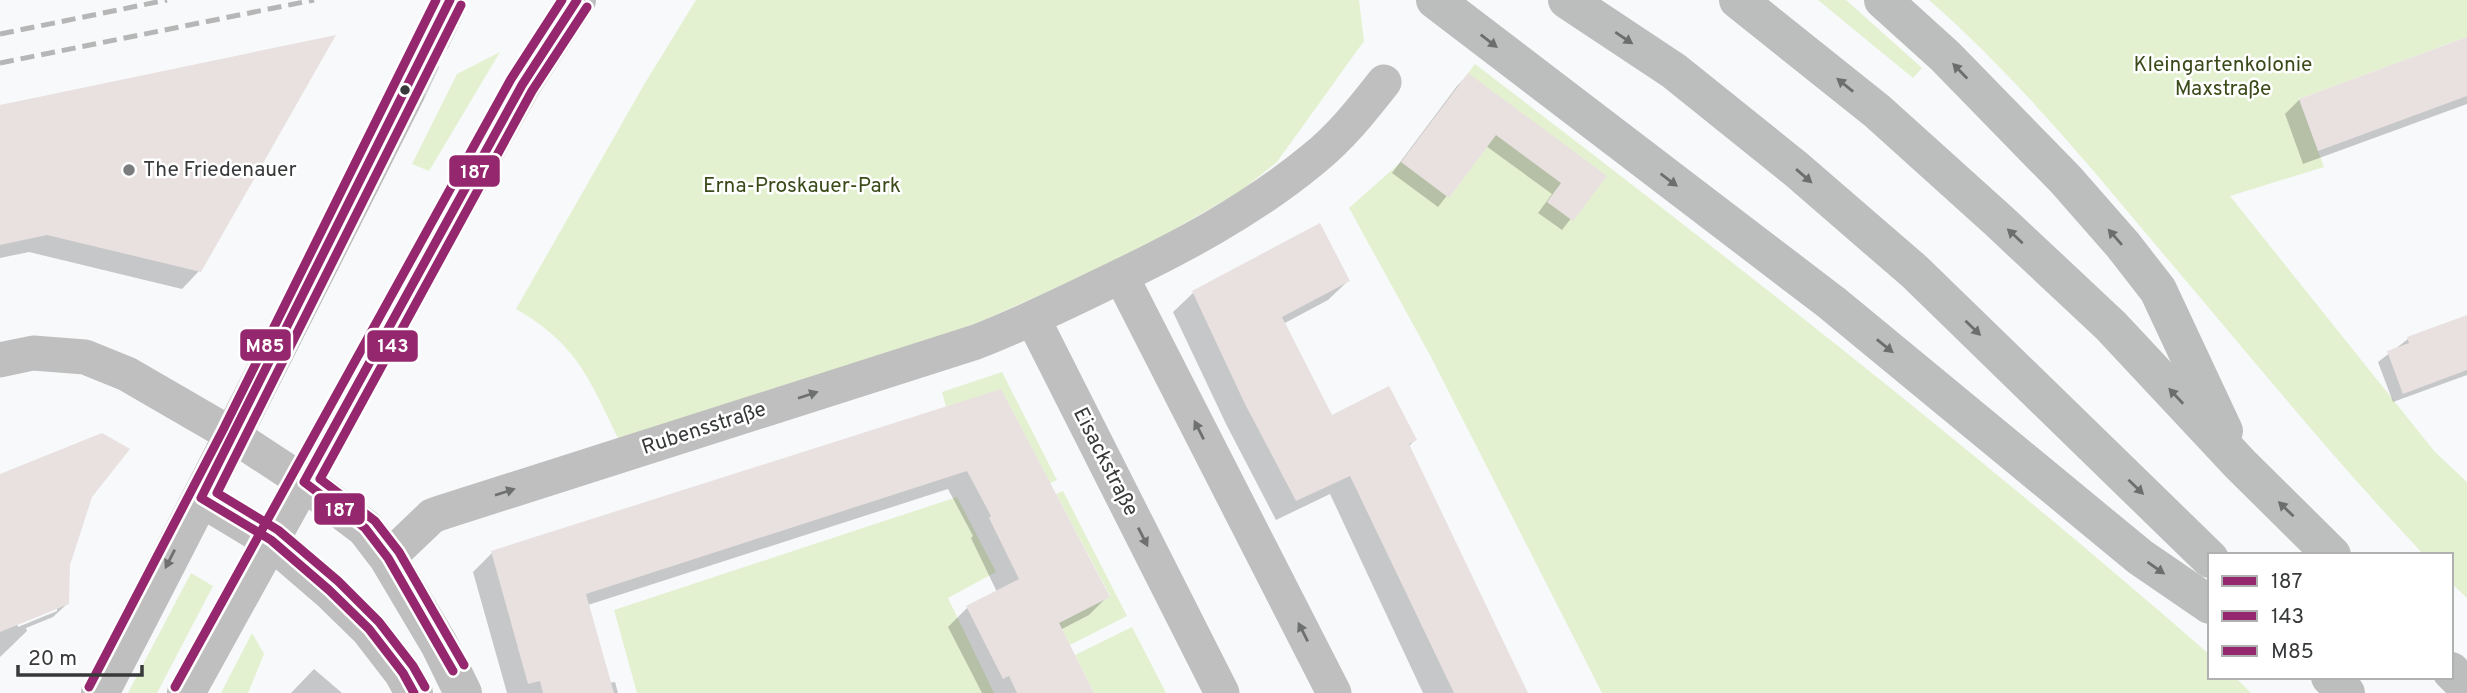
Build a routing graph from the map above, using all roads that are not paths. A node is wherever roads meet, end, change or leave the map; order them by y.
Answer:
1 (577, 0) edge
2 (1435, 0) edge
3 (1567, 0) edge
4 (1738, 0) edge
5 (1884, 0) edge
6 (1384, 82) dead end
7 (406, 93) tunnel mouth
8 (1121, 276) junction
9 (1033, 319) junction
10 (0, 360) edge
11 (234, 436) junction
12 (2240, 464) junction
13 (304, 482) junction
14 (201, 498) junction
15 (271, 540) junction
16 (2330, 553) edge
17 (2208, 557) edge
18 (388, 558) junction
19 (2208, 604) edge
20 (2453, 673) edge
21 (2332, 679) edge
22 (2467, 687) edge
23 (100, 693) edge
24 (186, 693) edge
25 (414, 693) edge
26 (463, 693) edge
27 (1222, 693) edge
28 (1334, 693) edge
29 (2346, 693) edge

1 - 13 street
2 -> 19 highway
3 -> 17 highway
12 -> 4 highway
12 -> 5 highway
6 - 8 street
7 - 11 street
8 - 9 street
28 -> 8 street
18 -> 9 street, Rubensstraße
9 -> 27 street, Eisackstraße
10 - 11 street
11 - 13 street
11 - 14 street
16 -> 12 highway
13 - 15 street
13 - 18 street
14 - 15 street
14 -> 23 street
15 - 24 street
15 - 25 street
18 - 26 street
20 - 22 highway
21 - 29 highway

